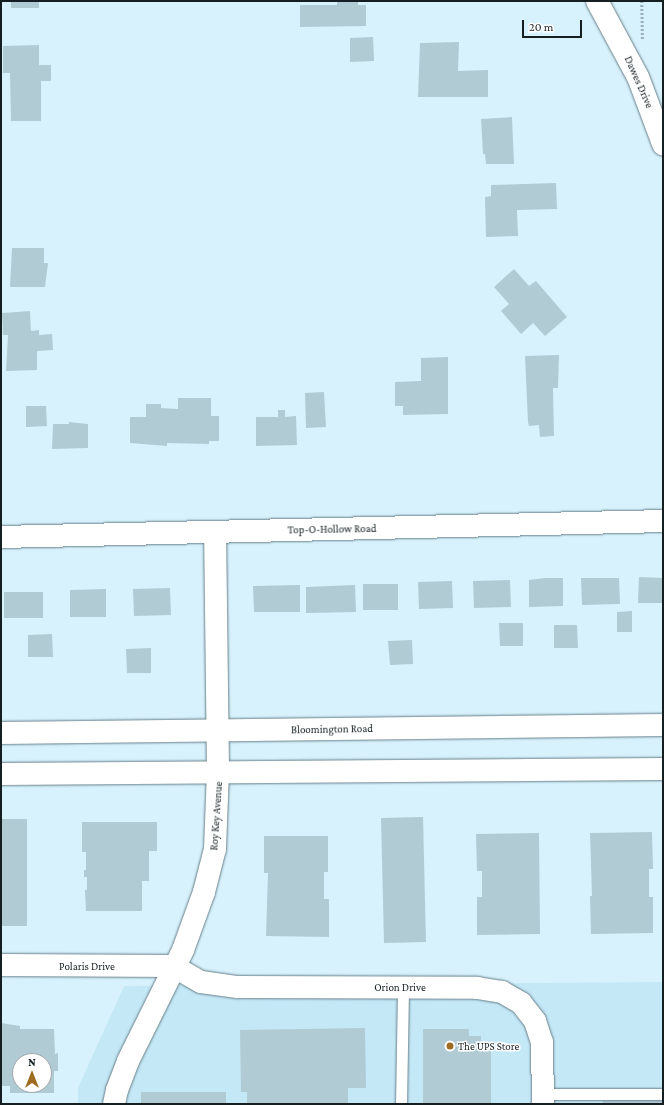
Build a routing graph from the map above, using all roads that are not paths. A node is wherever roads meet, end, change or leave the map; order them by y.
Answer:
1 (597, 1) edge
2 (663, 144) edge
3 (663, 521) edge
4 (216, 532) junction
5 (1, 537) edge
6 (663, 725) edge
7 (218, 730) junction
8 (1, 733) edge
9 (663, 769) edge
10 (218, 771) junction
11 (1, 774) edge
12 (1, 965) edge
13 (173, 966) junction
14 (403, 987) junction
15 (663, 1094) edge
16 (543, 1099) edge
17 (114, 1104) edge
18 (401, 1104) edge

1 - 2 street, Dawes Drive
3 - 4 street, Top-O-Hollow Road
4 - 5 street, Top-O-Hollow Road
4 - 7 street, Roy Key Avenue
6 - 7 street, Bloomington Road
7 - 8 street, Bloomington Road
7 - 10 street, Roy Key Avenue
9 - 10 street
10 - 11 street
10 - 13 street, Roy Key Avenue
12 - 13 street, Polaris Drive
13 - 14 street, Orion Drive
13 - 17 street, Roy Key Avenue
14 - 16 street, Orion Drive
14 - 18 lane
15 - 16 lane

